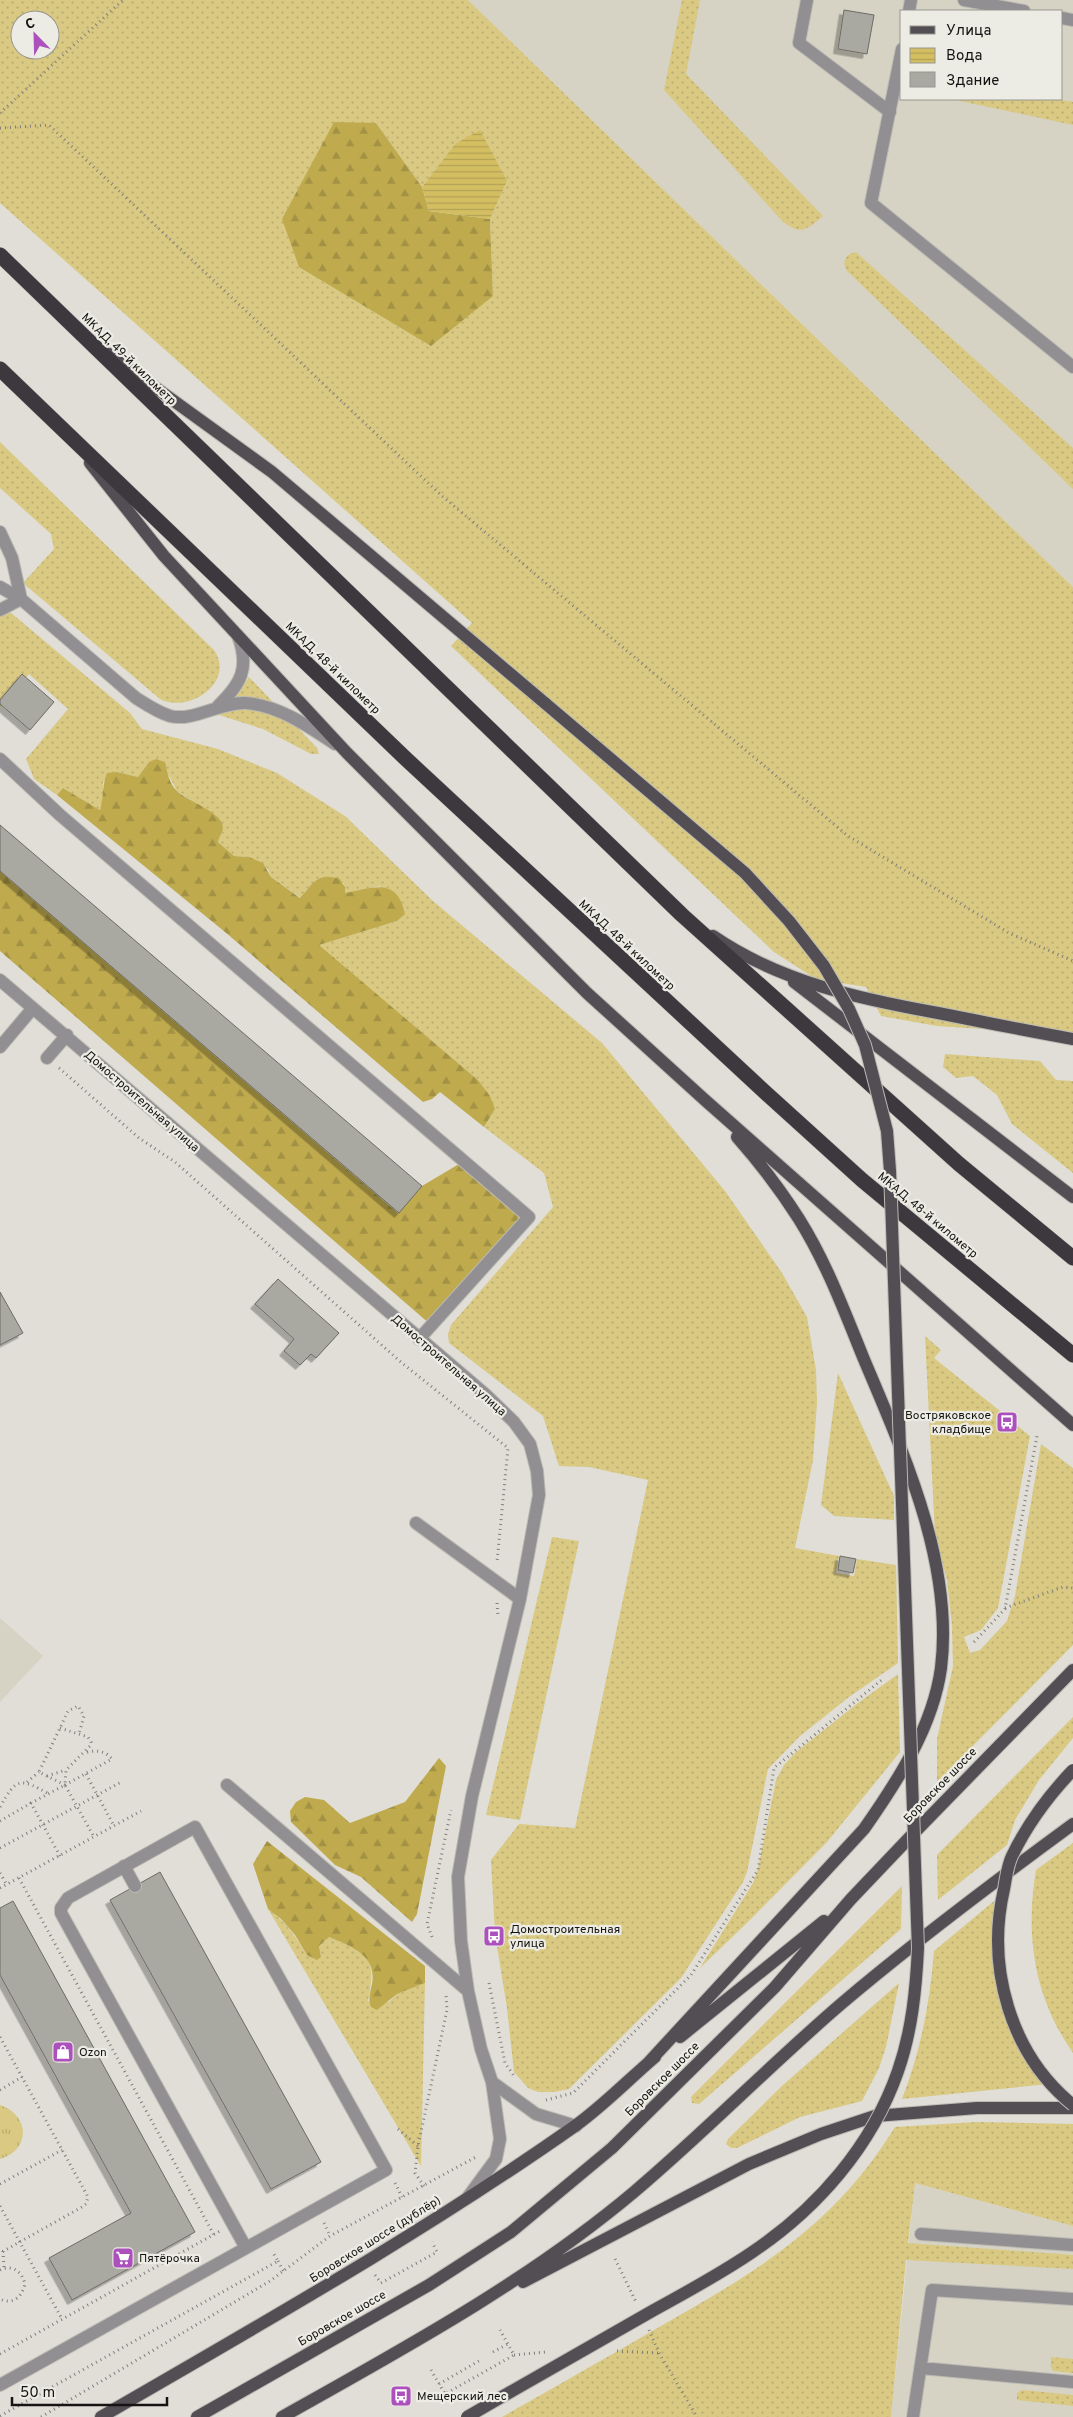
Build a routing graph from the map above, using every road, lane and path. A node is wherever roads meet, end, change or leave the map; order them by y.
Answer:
1 (123, 0) edge
2 (807, 0) edge
3 (964, 0) edge
4 (1019, 10) edge
5 (900, 60) edge
6 (890, 112) junction
7 (0, 113) edge
8 (0, 128) edge
9 (0, 255) edge
10 (82, 334) junction
11 (1073, 367) edge
12 (0, 369) edge
13 (70, 437) junction
14 (0, 532) edge
15 (0, 587) edge
16 (21, 598) junction
17 (0, 610) edge
18 (236, 633) junction
19 (218, 706) junction
20 (347, 753) junction
21 (0, 759) edge
22 (682, 915) junction
23 (1073, 961) edge
24 (782, 973) junction
25 (0, 980) edge
26 (34, 1008) junction
27 (67, 1036) junction
28 (1073, 1039) edge
29 (0, 1046) edge
30 (48, 1058) joint
31 (706, 1101) junction
32 (1073, 1197) edge
33 (1073, 1258) edge
34 (419, 1339) junction
35 (1073, 1355) edge
36 (1073, 1424) edge
37 (1036, 1436) dead end
38 (416, 1523) dead end
39 (495, 1580) junction
40 (1073, 1588) edge
41 (520, 1599) junction
42 (1005, 1609) junction
43 (498, 1619) dead end
44 (974, 1642) dead end
45 (1073, 1670) edge
46 (884, 1678) dead end
47 (60, 1728) junction
48 (79, 1734) junction
49 (83, 1753) junction
50 (66, 1770) junction
51 (1073, 1770) edge
52 (39, 1772) junction
53 (86, 1774) junction
54 (46, 1776) junction
55 (123, 1781) dead end
56 (27, 1782) junction
57 (65, 1785) junction
58 (228, 1785) dead end
59 (49, 1794) junction
60 (98, 1795) junction
61 (32, 1803) junction
62 (77, 1806) junction
63 (0, 1807) edge
64 (142, 1811) dead end
65 (0, 1821) edge
66 (1073, 1824) edge
67 (43, 1825) junction
68 (114, 1826) junction
69 (94, 1837) junction
70 (0, 1848) edge
71 (60, 1856) junction
72 (124, 1866) junction
73 (0, 1873) edge
74 (19, 1878) junction
75 (6, 1885) junction
76 (135, 1886) dead end
77 (0, 1888) edge
78 (851, 1899) junction
79 (489, 1983) dead end
80 (468, 1991) junction
81 (448, 2010) dead end
82 (0, 2038) edge
83 (649, 2062) junction
84 (22, 2077) junction
85 (516, 2078) dead end
86 (492, 2082) junction
87 (0, 2090) edge
88 (545, 2100) dead end
89 (1073, 2106) edge
90 (576, 2126) junction
91 (398, 2129) dead end
92 (418, 2146) junction
93 (62, 2150) junction
94 (479, 2155) dead end
95 (395, 2182) dead end
96 (0, 2184) edge
97 (424, 2186) junction
98 (402, 2197) junction
99 (468, 2197) junction
100 (0, 2206) edge
101 (328, 2221) dead end
102 (921, 2234) dead end
103 (330, 2236) junction
104 (264, 2237) junction
105 (20, 2242) junction
106 (1073, 2245) edge
107 (246, 2248) junction
108 (2, 2252) edge
109 (278, 2261) junction
110 (4, 2268) junction
111 (0, 2270) edge
112 (284, 2272) junction
113 (0, 2299) edge
114 (1073, 2299) edge
115 (465, 2312) junction
116 (62, 2319) junction
117 (500, 2330) dead end
118 (508, 2344) junction
119 (493, 2352) dead end
120 (659, 2353) dead end
121 (0, 2354) edge
122 (479, 2360) dead end
123 (921, 2368) junction
124 (432, 2370) dead end
125 (1073, 2382) edge
126 (439, 2384) junction
127 (0, 2385) edge
128 (0, 2416) edge
129 (697, 2416) edge
130 (41, 2417) edge
131 (101, 2417) edge
132 (197, 2417) edge
133 (282, 2417) edge
134 (467, 2417) edge
135 (702, 2417) edge
136 (913, 2417) edge

1 - 7 path
2 - 6 street
3 - 4 street
5 - 6 street
6 - 11 street
8 - 23 path
9 - 10 highway, МКАД, 49-й километр
10 - 22 highway, МКАД, 49-й километр
10 - 134 main road, bridge
12 - 13 highway
13 - 18 main road
13 - 35 highway, МКАД, 48-й километр
14 - 16 street
15 - 16 street
16 - 17 street
16 - 19 street
18 - 19 street
18 - 20 main road
19 - 20 street
20 - 31 main road
21 - 34 street
22 - 24 main road
22 - 33 highway
24 - 28 main road
24 - 32 main road
25 - 26 street, Домостроительная улица
26 - 27 street, Домостроительная улица
26 - 29 street
27 - 30 street
27 - 34 street, Домостроительная улица
30 - 39 path
31 - 36 main road
31 - 83 main road
34 - 41 street, Домостроительная улица
37 - 42 path
38 - 39 street
39 - 41 street
39 - 43 path
40 - 42 path
41 - 80 street, Домостроительная улица
42 - 44 path
45 - 78 main road, Боровское шоссе
46 - 88 path
47 - 48 path
47 - 48 path
47 - 52 path
48 - 49 path
49 - 50 path
49 - 53 path
50 - 54 path
50 - 57 path
51 - 89 main road, bridge
52 - 54 path
52 - 56 path
53 - 57 path
53 - 60 path
54 - 57 path
55 - 60 path
56 - 59 path
56 - 63 path
57 - 59 path
57 - 62 path
58 - 80 street
59 - 61 path
60 - 62 path
60 - 68 path
61 - 65 path
61 - 67 path
62 - 67 path
62 - 69 path
64 - 68 path
66 - 115 main road
67 - 70 path
67 - 71 path
68 - 69 path
69 - 71 path
71 - 74 path
72 - 76 street
72 - 104 street
72 - 107 street
73 - 75 path
74 - 75 path
74 - 116 path
75 - 77 path
78 - 83 main road
78 - 132 main road, Боровское шоссе
79 - 85 path
80 - 86 street, Домостроительная улица
81 - 92 path
82 - 84 path
83 - 90 main road, Боровское шоссе (дублёр)
84 - 87 path
84 - 93 path
86 - 90 street
86 - 99 street, Домостроительная улица
89 - 115 main road
90 - 99 main road, Боровское шоссе (дублёр)
91 - 92 path
92 - 97 path
93 - 96 path
93 - 105 path
94 - 97 path
95 - 98 path
97 - 98 path
98 - 103 path
99 - 131 main road, Боровское шоссе (дублёр)
100 - 105 path
101 - 103 path
102 - 106 street
103 - 112 path
104 - 107 street
104 - 109 path
105 - 108 path
105 - 116 path
107 - 127 street
108 - 110 path
109 - 112 path
109 - 128 path
110 - 111 path
110 - 113 path
112 - 130 path
114 - 123 street
115 - 133 main road
116 - 121 path
117 - 118 path
118 - 119 path
118 - 126 path
120 - 129 path
122 - 126 path
123 - 125 street
123 - 136 street
124 - 126 path
129 - 135 path

